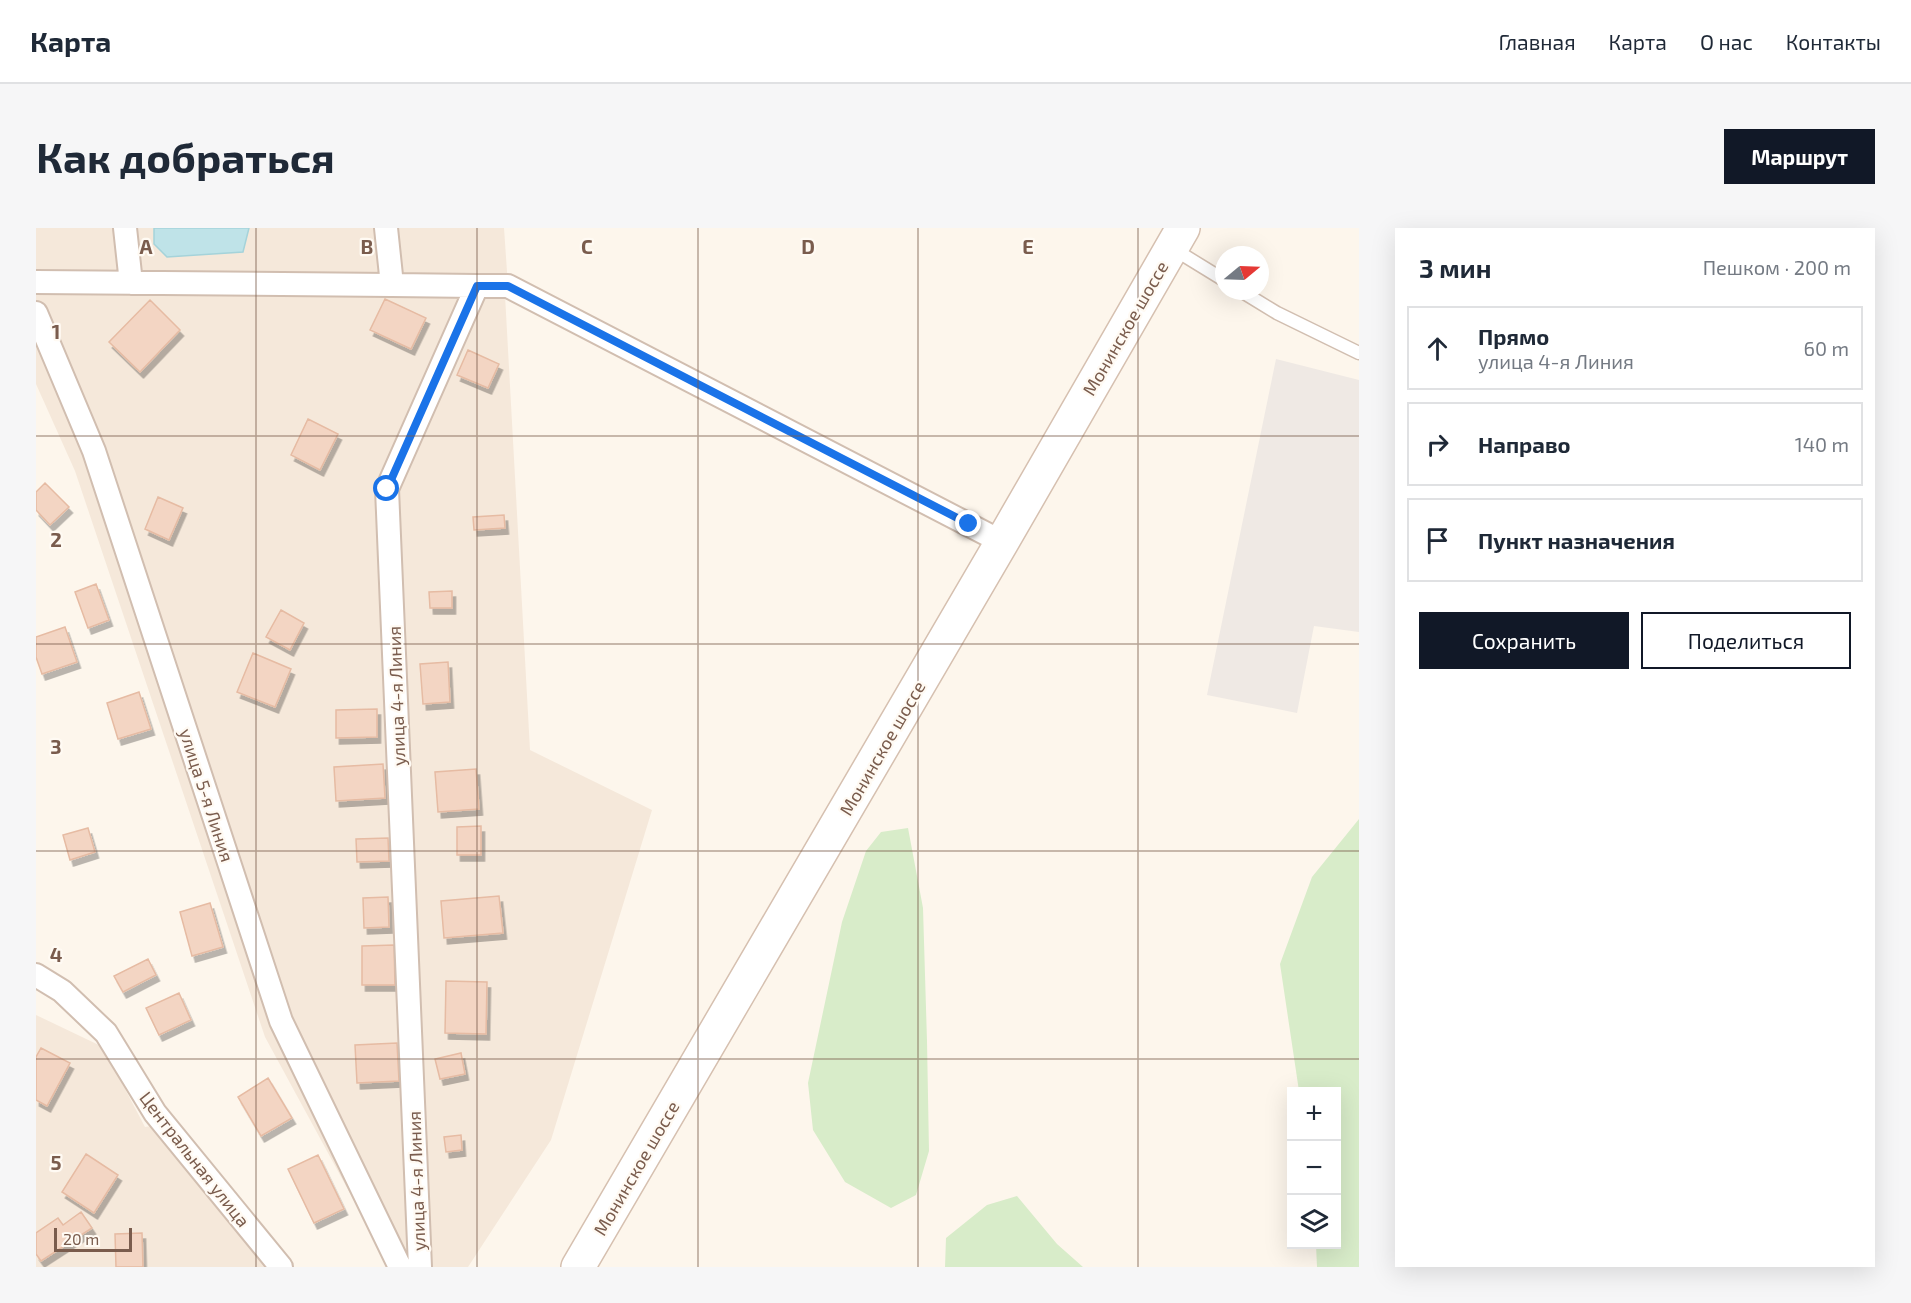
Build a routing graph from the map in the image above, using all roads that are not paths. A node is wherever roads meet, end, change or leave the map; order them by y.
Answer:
1 (125, 228) edge
2 (386, 228) edge
3 (1177, 238) edge
4 (1215, 272) edge
5 (36, 282) edge
6 (131, 283) junction
7 (392, 285) junction
8 (477, 286) junction
9 (1256, 300) edge
10 (36, 313) edge
11 (1359, 353) edge
12 (1002, 542) junction
13 (36, 975) edge
14 (281, 1267) edge
15 (400, 1267) edge
16 (420, 1267) edge
17 (578, 1267) edge

1 - 6 street
2 - 7 street
3 - 4 lane
3 - 12 main road, Монинское шоссе
5 - 6 street
6 - 7 street
7 - 8 street
8 - 12 street
8 - 16 street, улица 4-я Линия
9 - 11 lane
10 - 15 street, улица 5-я Линия
12 - 17 main road, Монинское шоссе
13 - 14 street, Центральная улица

